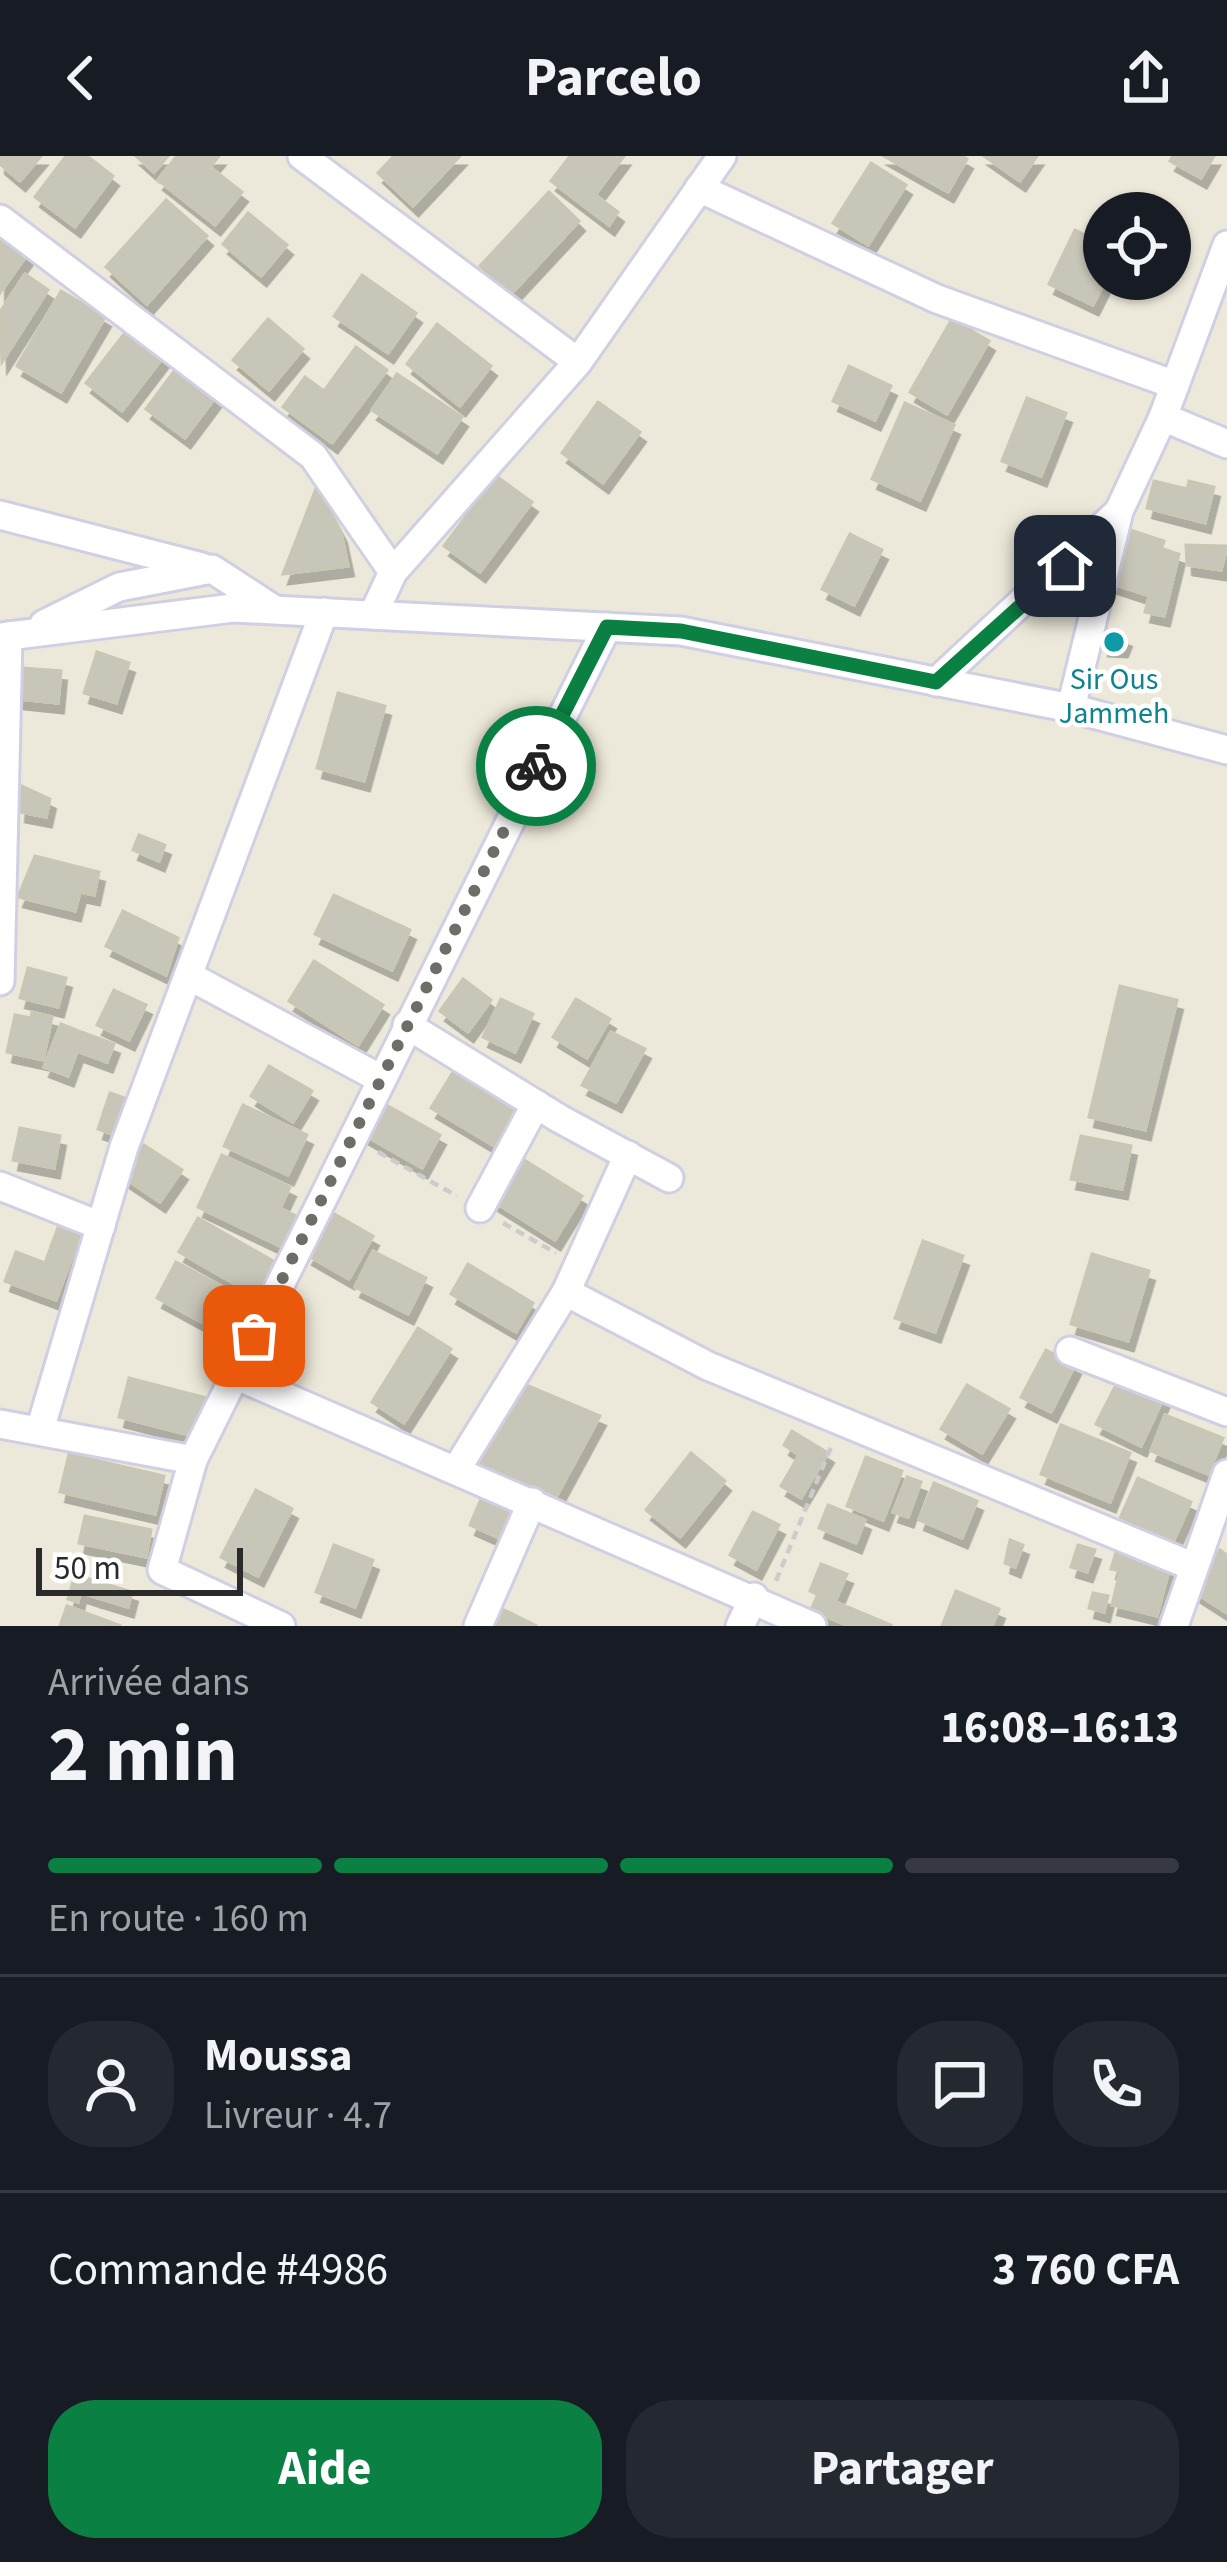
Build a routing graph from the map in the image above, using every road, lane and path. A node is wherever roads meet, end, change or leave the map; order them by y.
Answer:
1 (302, 156) edge
2 (706, 168) edge
3 (0, 219) edge
4 (1227, 245) edge
5 (1215, 314) edge
6 (578, 362) junction
7 (1175, 385) junction
8 (1163, 417) junction
9 (1227, 444) edge
10 (1119, 512) junction
11 (0, 515) edge
12 (212, 569) junction
13 (393, 572) junction
14 (276, 610) junction
15 (325, 612) junction
16 (373, 615) junction
17 (607, 627) junction
18 (11, 636) edge
19 (936, 682) junction
20 (1071, 708) junction
21 (1227, 750) edge
22 (191, 977) junction
23 (0, 981) edge
24 (407, 1025) junction
25 (381, 1079) junction
26 (536, 1104) junction
27 (628, 1155) junction
28 (669, 1178) dead end
29 (0, 1186) edge
30 (480, 1208) dead end
31 (101, 1226) junction
32 (566, 1292) junction
33 (1070, 1351) dead end
34 (235, 1375) junction
35 (1227, 1412) edge
36 (842, 1421) junction
37 (0, 1424) edge
38 (40, 1430) junction
39 (193, 1460) junction
40 (456, 1470) junction
41 (1227, 1474) edge
42 (532, 1502) junction
43 (1194, 1567) junction
44 (760, 1600) junction
45 (272, 1624) edge
46 (478, 1626) edge
47 (740, 1626) edge
48 (812, 1626) edge
49 (1174, 1626) edge

1 - 6 street
2 - 6 street
2 - 7 street
3 - 13 street
4 - 5 street
5 - 7 street
6 - 13 street
7 - 8 street
8 - 9 street
8 - 10 street
10 - 19 street
10 - 20 street
11 - 12 street
12 - 14 street
12 - 18 street
13 - 16 street
14 - 15 street
14 - 18 street
15 - 16 street
15 - 22 street
16 - 17 street
17 - 19 street
17 - 24 street
18 - 23 street
19 - 20 street
20 - 21 street
22 - 25 street
22 - 31 street
24 - 25 street
24 - 26 street
25 - 34 street
26 - 27 street
26 - 30 street
27 - 28 street
27 - 32 street
29 - 31 street
31 - 38 street
32 - 36 street
32 - 40 street
33 - 35 street
34 - 39 street
34 - 40 street
36 - 43 street
36 - 44 path
37 - 38 street
38 - 39 street
39 - 45 street
40 - 42 street
41 - 43 street
42 - 44 street
42 - 46 street
43 - 49 street
44 - 47 street
44 - 48 street

